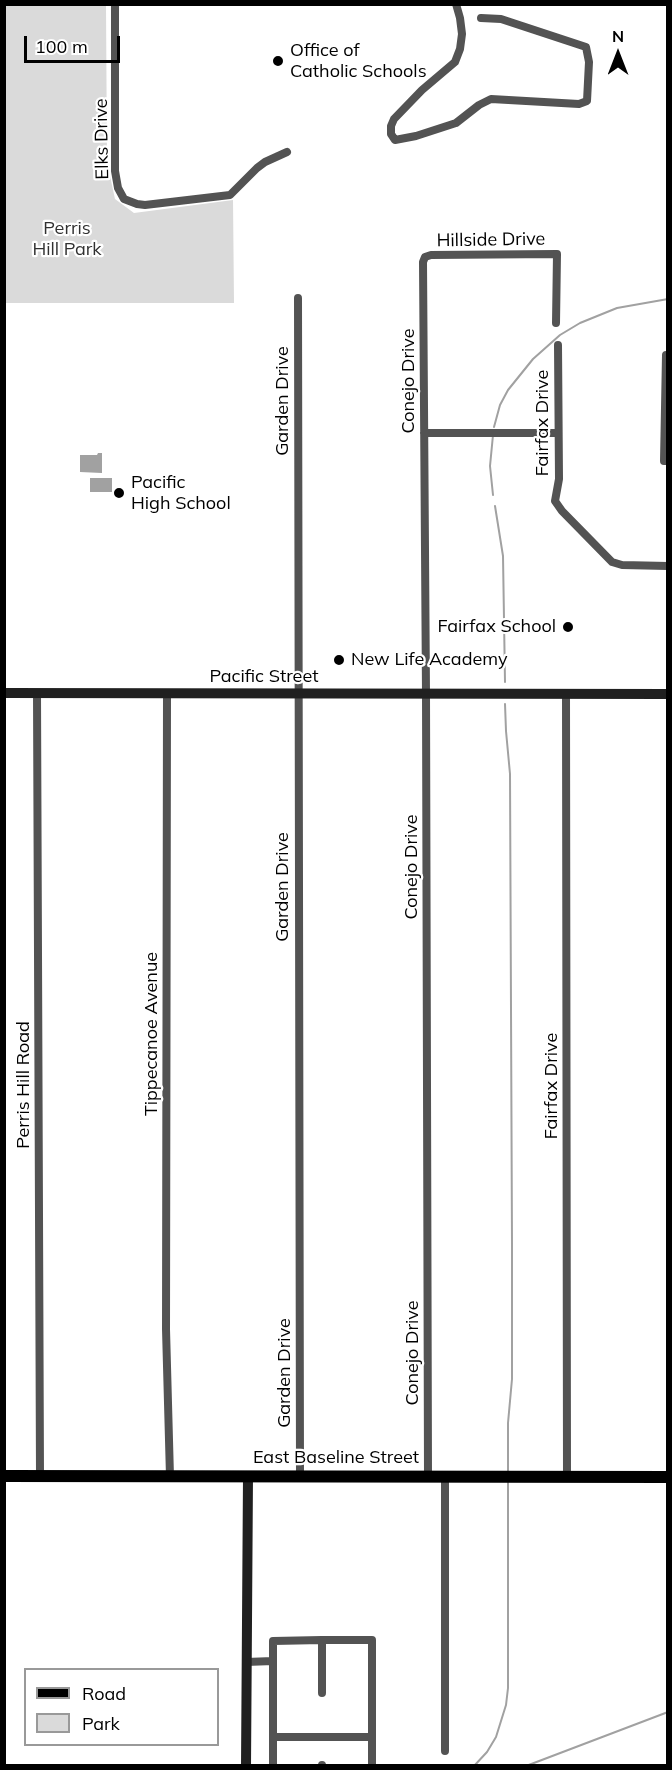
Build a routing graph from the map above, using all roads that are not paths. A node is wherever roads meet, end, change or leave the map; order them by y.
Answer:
1 (115, 4) edge
2 (456, 4) edge
3 (481, 18) dead end
4 (287, 153) dead end
5 (425, 257) joint
6 (298, 298) dead end
7 (556, 323) dead end
8 (558, 345) dead end
9 (667, 355) edge
10 (424, 433) junction
11 (558, 433) junction
12 (666, 461) edge
13 (668, 566) edge
14 (4, 693) edge
15 (37, 693) junction
16 (167, 694) junction
17 (298, 694) junction
18 (426, 694) junction
19 (668, 694) edge
20 (566, 695) junction
21 (4, 1476) edge
22 (40, 1476) junction
23 (248, 1476) junction
24 (300, 1476) junction
25 (428, 1476) junction
26 (445, 1476) junction
27 (170, 1477) junction
28 (567, 1477) junction
29 (668, 1477) edge
30 (322, 1640) junction
31 (273, 1661) junction
32 (246, 1662) junction
33 (322, 1693) dead end
34 (274, 1737) junction
35 (372, 1737) junction
36 (445, 1751) dead end
37 (246, 1766) edge
38 (273, 1766) edge
39 (372, 1766) edge

1 - 4 street, Elks Drive
2 - 3 street
5 - 7 street, Hillside Drive
5 - 10 street, Conejo Drive
6 - 17 street, Garden Drive
8 - 11 street, Fairfax Drive
9 - 12 street
10 - 11 street
10 - 18 street, Conejo Drive
11 - 13 street, Fairfax Drive
14 - 15 street, Pacific Street
15 - 16 street, Pacific Street
15 - 22 street, Perris Hill Road
16 - 17 street, Pacific Street
16 - 27 street, Tippecanoe Avenue
17 - 18 street, Pacific Street
17 - 24 street, Garden Drive
18 - 20 street, Pacific Street
18 - 25 street, Conejo Drive
19 - 20 street, Pacific Street
20 - 28 street, Fairfax Drive
21 - 22 main road, East Baseline Street
22 - 27 main road, East Baseline Street
23 - 24 main road, East Baseline Street
23 - 27 main road, East Baseline Street
23 - 32 street
24 - 25 main road, East Baseline Street
25 - 26 main road, East Baseline Street
26 - 28 main road, East Baseline Street
26 - 36 street
28 - 29 main road, East Baseline Street
30 - 31 street
30 - 33 street
30 - 35 street
31 - 32 street
31 - 34 street
32 - 37 street
34 - 35 street
34 - 38 street
35 - 39 street

